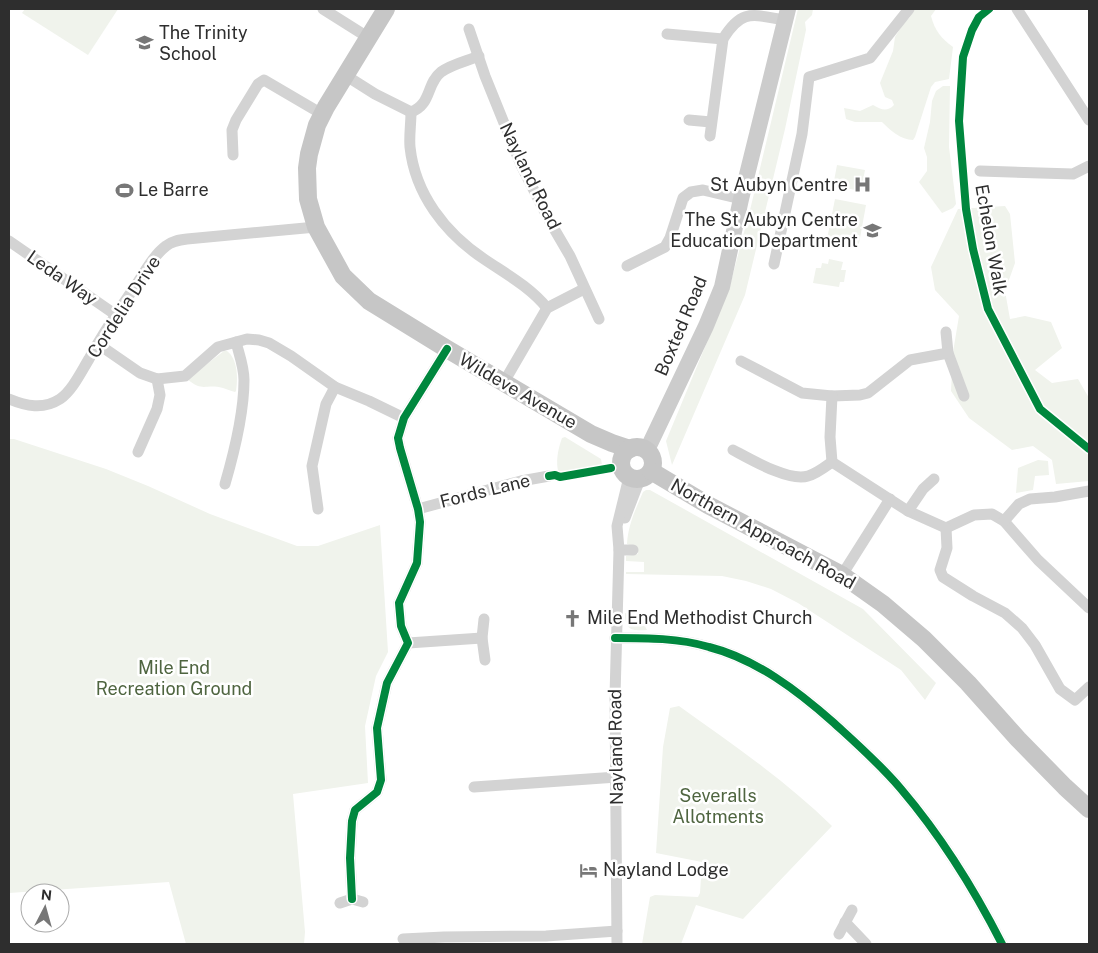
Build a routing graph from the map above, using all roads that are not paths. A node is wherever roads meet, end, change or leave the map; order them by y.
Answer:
1 (323, 9) edge
2 (386, 9) edge
3 (909, 9) edge
4 (1017, 9) edge
5 (787, 14) edge
6 (470, 29) dead end
7 (667, 34) dead end
8 (369, 38) junction
9 (723, 39) junction
10 (479, 56) junction
11 (345, 75) junction
12 (411, 112) junction
13 (322, 114) junction
14 (689, 120) dead end
15 (1089, 120) edge
16 (712, 122) junction
17 (710, 136) dead end
18 (232, 155) dead end
19 (1089, 166) edge
20 (980, 171) dead end
21 (741, 199) junction
22 (316, 227) junction
23 (10, 244) edge
24 (774, 264) dead end
25 (627, 266) dead end
26 (584, 289) junction
27 (547, 308) junction
28 (116, 315) junction
29 (599, 318) dead end
30 (946, 332) dead end
31 (236, 342) junction
32 (98, 344) junction
33 (447, 349) junction
34 (948, 353) junction
35 (741, 361) dead end
36 (157, 379) junction
37 (504, 382) junction
38 (335, 387) junction
39 (832, 396) junction
40 (964, 396) dead end
41 (9, 399) edge
42 (404, 418) junction
43 (733, 450) dead end
44 (138, 452) dead end
45 (832, 462) junction
46 (636, 465) junction
47 (549, 476) dead end
48 (934, 479) dead end
49 (225, 484) dead end
50 (1089, 490) edge
51 (890, 499) junction
52 (418, 508) junction
53 (318, 509) dead end
54 (908, 511) junction
55 (1004, 521) junction
56 (946, 528) junction
57 (619, 547) junction
58 (633, 550) dead end
59 (842, 575) junction
60 (1089, 608) edge
61 (484, 619) dead end
62 (482, 638) junction
63 (615, 638) junction
64 (408, 643) junction
65 (485, 660) dead end
66 (1089, 687) edge
67 (617, 776) junction
68 (474, 787) dead end
69 (1065, 788) junction
70 (1089, 802) edge
71 (1089, 809) edge
72 (352, 901) dead end
73 (852, 910) dead end
74 (845, 922) junction
75 (617, 931) junction
76 (838, 934) dead end
77 (403, 939) dead end
78 (618, 944) edge
79 (866, 944) edge
80 (1002, 944) edge

1 - 8 street
2 - 8 main road, Wildeve Avenue
3 - 24 street
4 - 15 street
5 - 9 street
5 - 21 street, Boxted Road
6 - 10 street, Nayland Road
7 - 9 street
8 - 11 main road, Wildeve Avenue
9 - 16 street
10 - 12 street
10 - 26 street, Nayland Road
11 - 12 street
11 - 13 main road, Wildeve Avenue
12 - 27 street
13 - 18 street
13 - 22 main road, Wildeve Avenue
14 - 16 street
16 - 17 street
19 - 20 street
21 - 25 street
21 - 46 street, Boxted Road
22 - 28 street, Cordelia Drive
22 - 33 main road, Wildeve Avenue
23 - 28 street, Leda Way
26 - 27 street
26 - 29 street, Nayland Road
27 - 37 street
28 - 32 street, Cordelia Drive
30 - 34 street
31 - 36 street
31 - 38 street
31 - 49 street
32 - 36 street
32 - 41 street, Cordelia Drive
33 - 37 main road, Wildeve Avenue
33 - 42 street
34 - 39 street
34 - 40 street
35 - 39 street
36 - 44 street
37 - 46 main road, Wildeve Avenue
38 - 42 street
38 - 53 street
39 - 45 street
42 - 52 street
43 - 45 street
45 - 51 street
46 - 57 street, Nayland Road
46 - 59 main road, Northern Approach Road
47 - 52 street, Fords Lane
48 - 54 street
50 - 55 street
51 - 54 street
51 - 59 street
52 - 64 street
54 - 56 street
55 - 56 street
55 - 60 street
56 - 66 street
57 - 58 street
57 - 63 street, Nayland Road
59 - 69 main road, Northern Approach Road
61 - 62 street
62 - 64 street
62 - 65 street
63 - 67 street, Nayland Road
63 - 80 street
64 - 72 street
67 - 68 street
67 - 75 street, Nayland Road
69 - 70 main road, Northern Approach Road
69 - 71 main road, Northern Approach Road
73 - 74 street
74 - 76 street
74 - 79 street
75 - 77 street
75 - 78 street, Nayland Road

